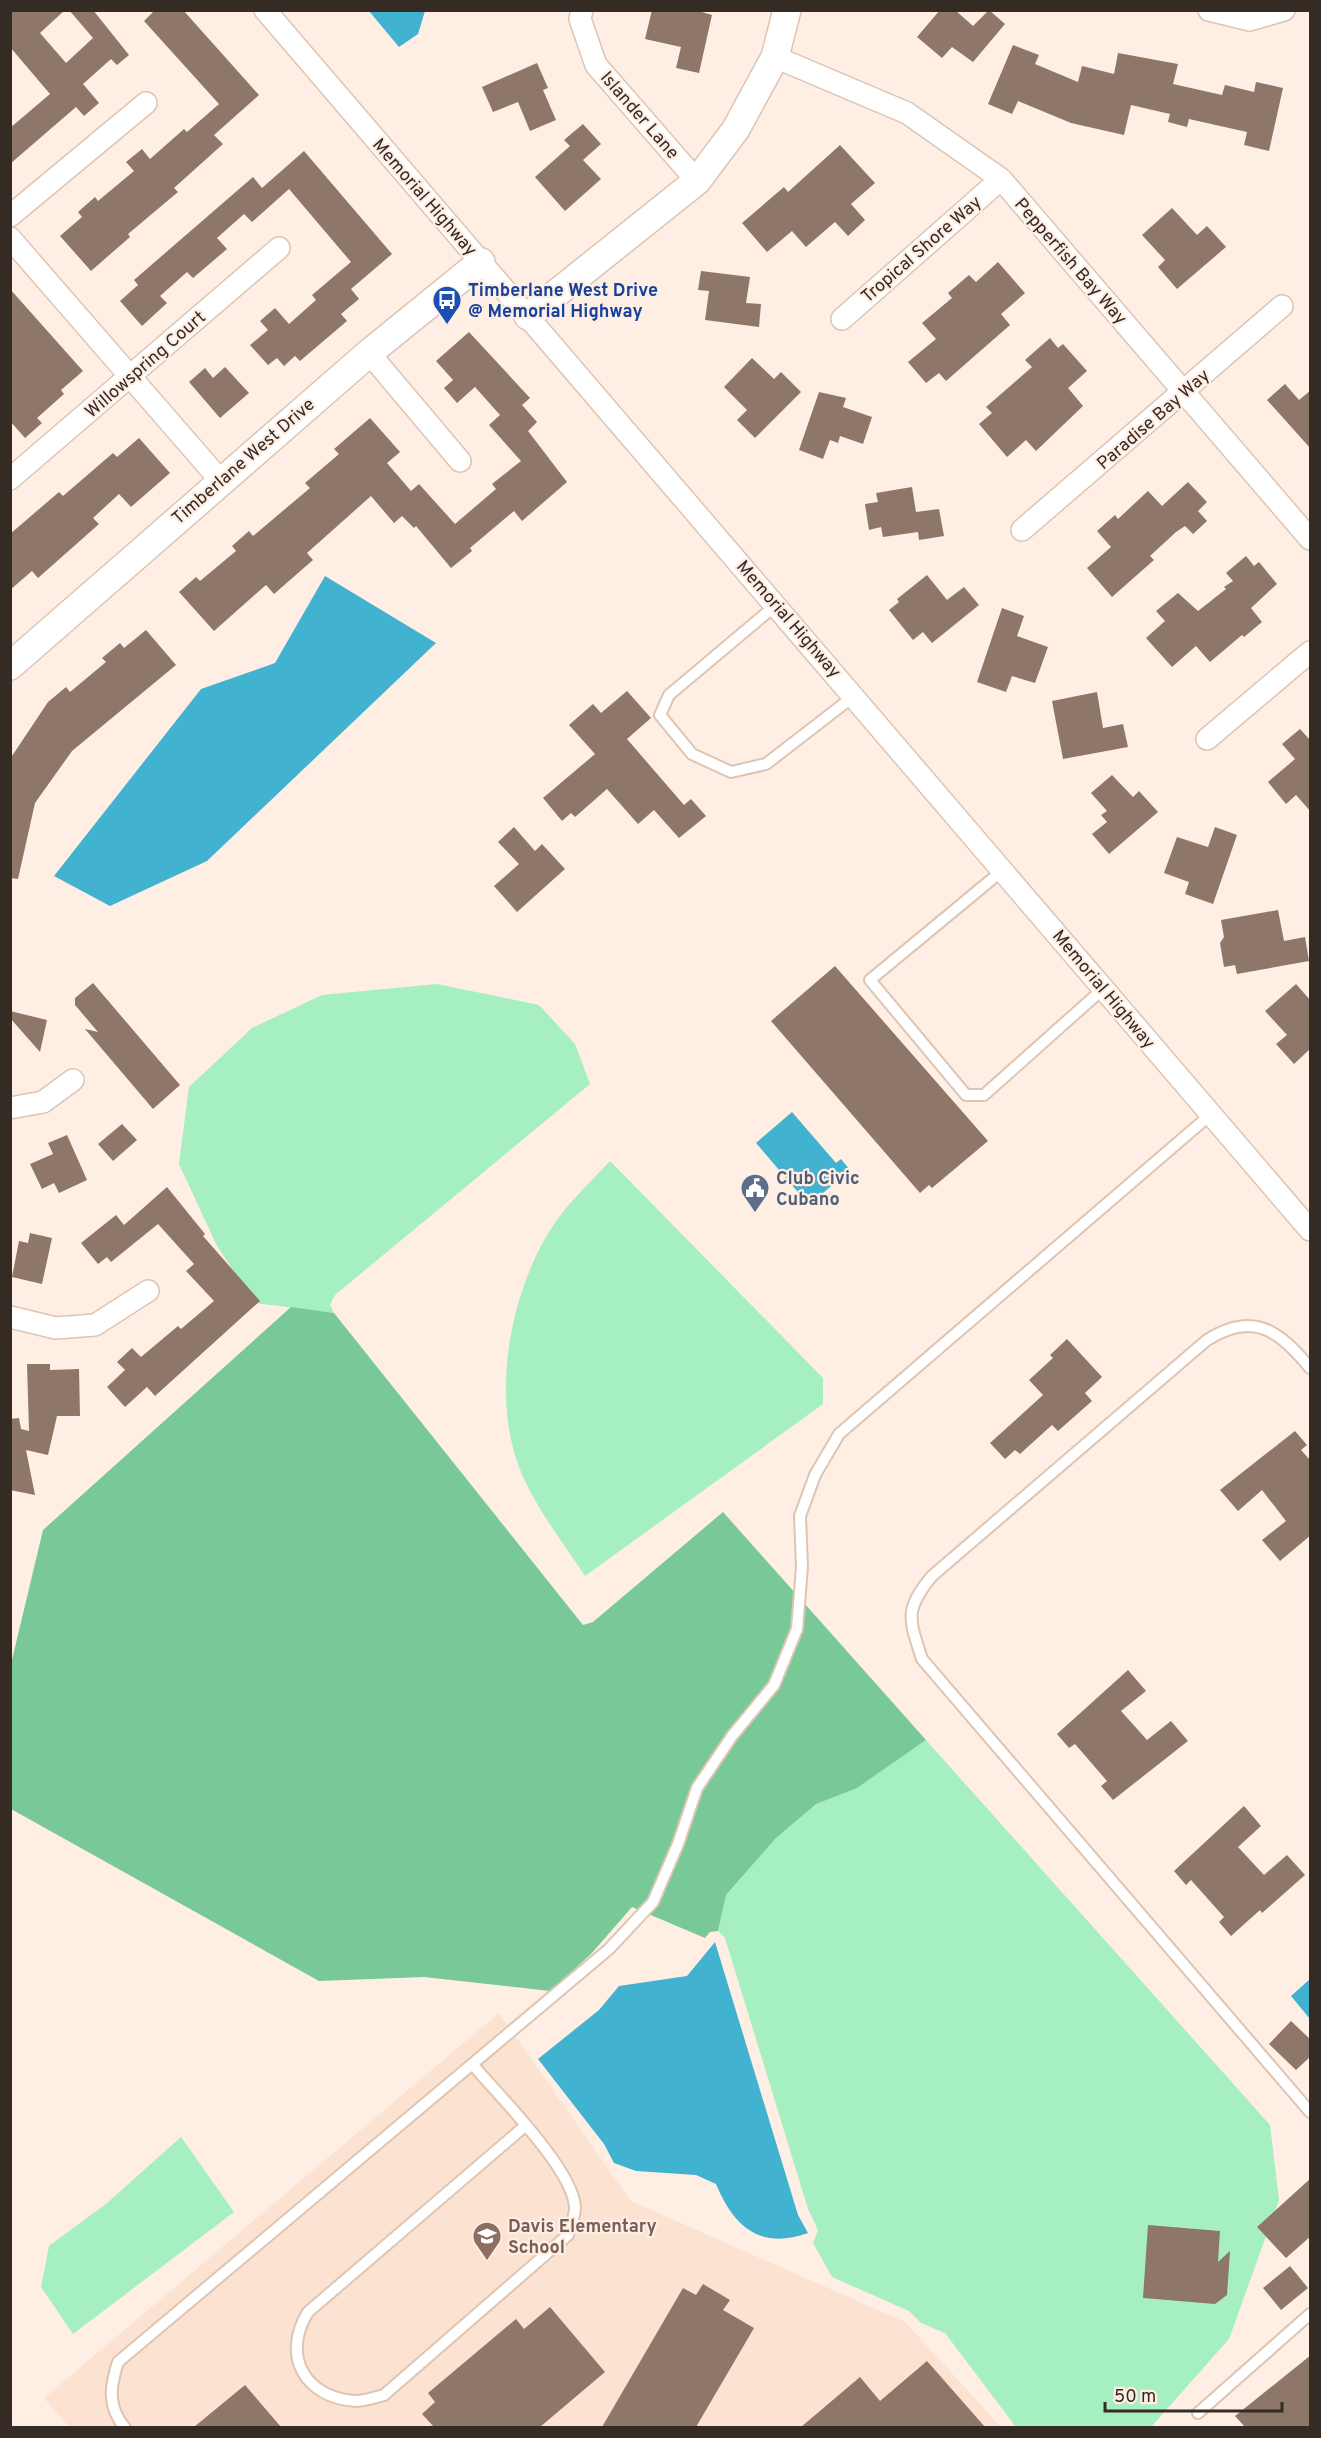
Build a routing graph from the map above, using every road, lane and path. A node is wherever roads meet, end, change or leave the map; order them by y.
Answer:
1 (265, 10) edge
2 (582, 10) edge
3 (787, 10) edge
4 (1209, 10) edge
5 (1284, 10) edge
6 (775, 57) junction
7 (146, 103) dead end
8 (1000, 179) junction
9 (697, 181) junction
10 (10, 216) edge
11 (10, 238) edge
12 (279, 248) dead end
13 (481, 262) junction
14 (1282, 306) dead end
15 (528, 316) junction
16 (842, 319) dead end
17 (369, 352) junction
18 (131, 376) junction
19 (1184, 392) junction
20 (460, 461) dead end
21 (10, 479) edge
22 (220, 480) junction
23 (1022, 530) dead end
24 (1311, 539) edge
25 (776, 605) junction
26 (1311, 652) edge
27 (10, 666) edge
28 (854, 696) junction
29 (1207, 739) dead end
30 (1003, 870) junction
31 (1104, 988) junction
32 (73, 1080) dead end
33 (10, 1108) edge
34 (1210, 1115) junction
35 (1311, 1230) edge
36 (147, 1291) dead end
37 (10, 1317) edge
38 (1311, 1368) edge
39 (473, 2065) junction
40 (1311, 2112) edge
41 (525, 2126) junction
42 (1311, 2314) edge
43 (1198, 2413) dead end
44 (125, 2427) edge

1 - 13 street, Memorial Highway
2 - 9 street, Islander Lane
3 - 6 street
4 - 5 street
6 - 8 street, Pepperfish Bay Way
6 - 9 street
7 - 10 street
8 - 16 street, Tropical Shore Way
8 - 19 street, Pepperfish Bay Way
9 - 15 street
11 - 18 street
12 - 18 street, Willowspring Court
13 - 15 street, Memorial Highway
13 - 17 street, Timberlane West Drive
14 - 19 street, Paradise Bay Way
15 - 25 street, Memorial Highway
17 - 20 street
17 - 22 street, Timberlane West Drive
18 - 21 street, Willowspring Court
18 - 22 street
19 - 23 street, Paradise Bay Way
19 - 24 street, Pepperfish Bay Way
22 - 27 street, Timberlane West Drive
25 - 28 street, Memorial Highway
25 - 28 lane
26 - 29 street
28 - 30 street, Memorial Highway
30 - 31 street, Memorial Highway
30 - 31 lane
31 - 34 street, Memorial Highway
32 - 33 street
34 - 35 street, Memorial Highway
34 - 39 lane
36 - 37 street
38 - 40 lane
39 - 41 lane
39 - 44 lane
41 - 41 lane
42 - 43 lane

